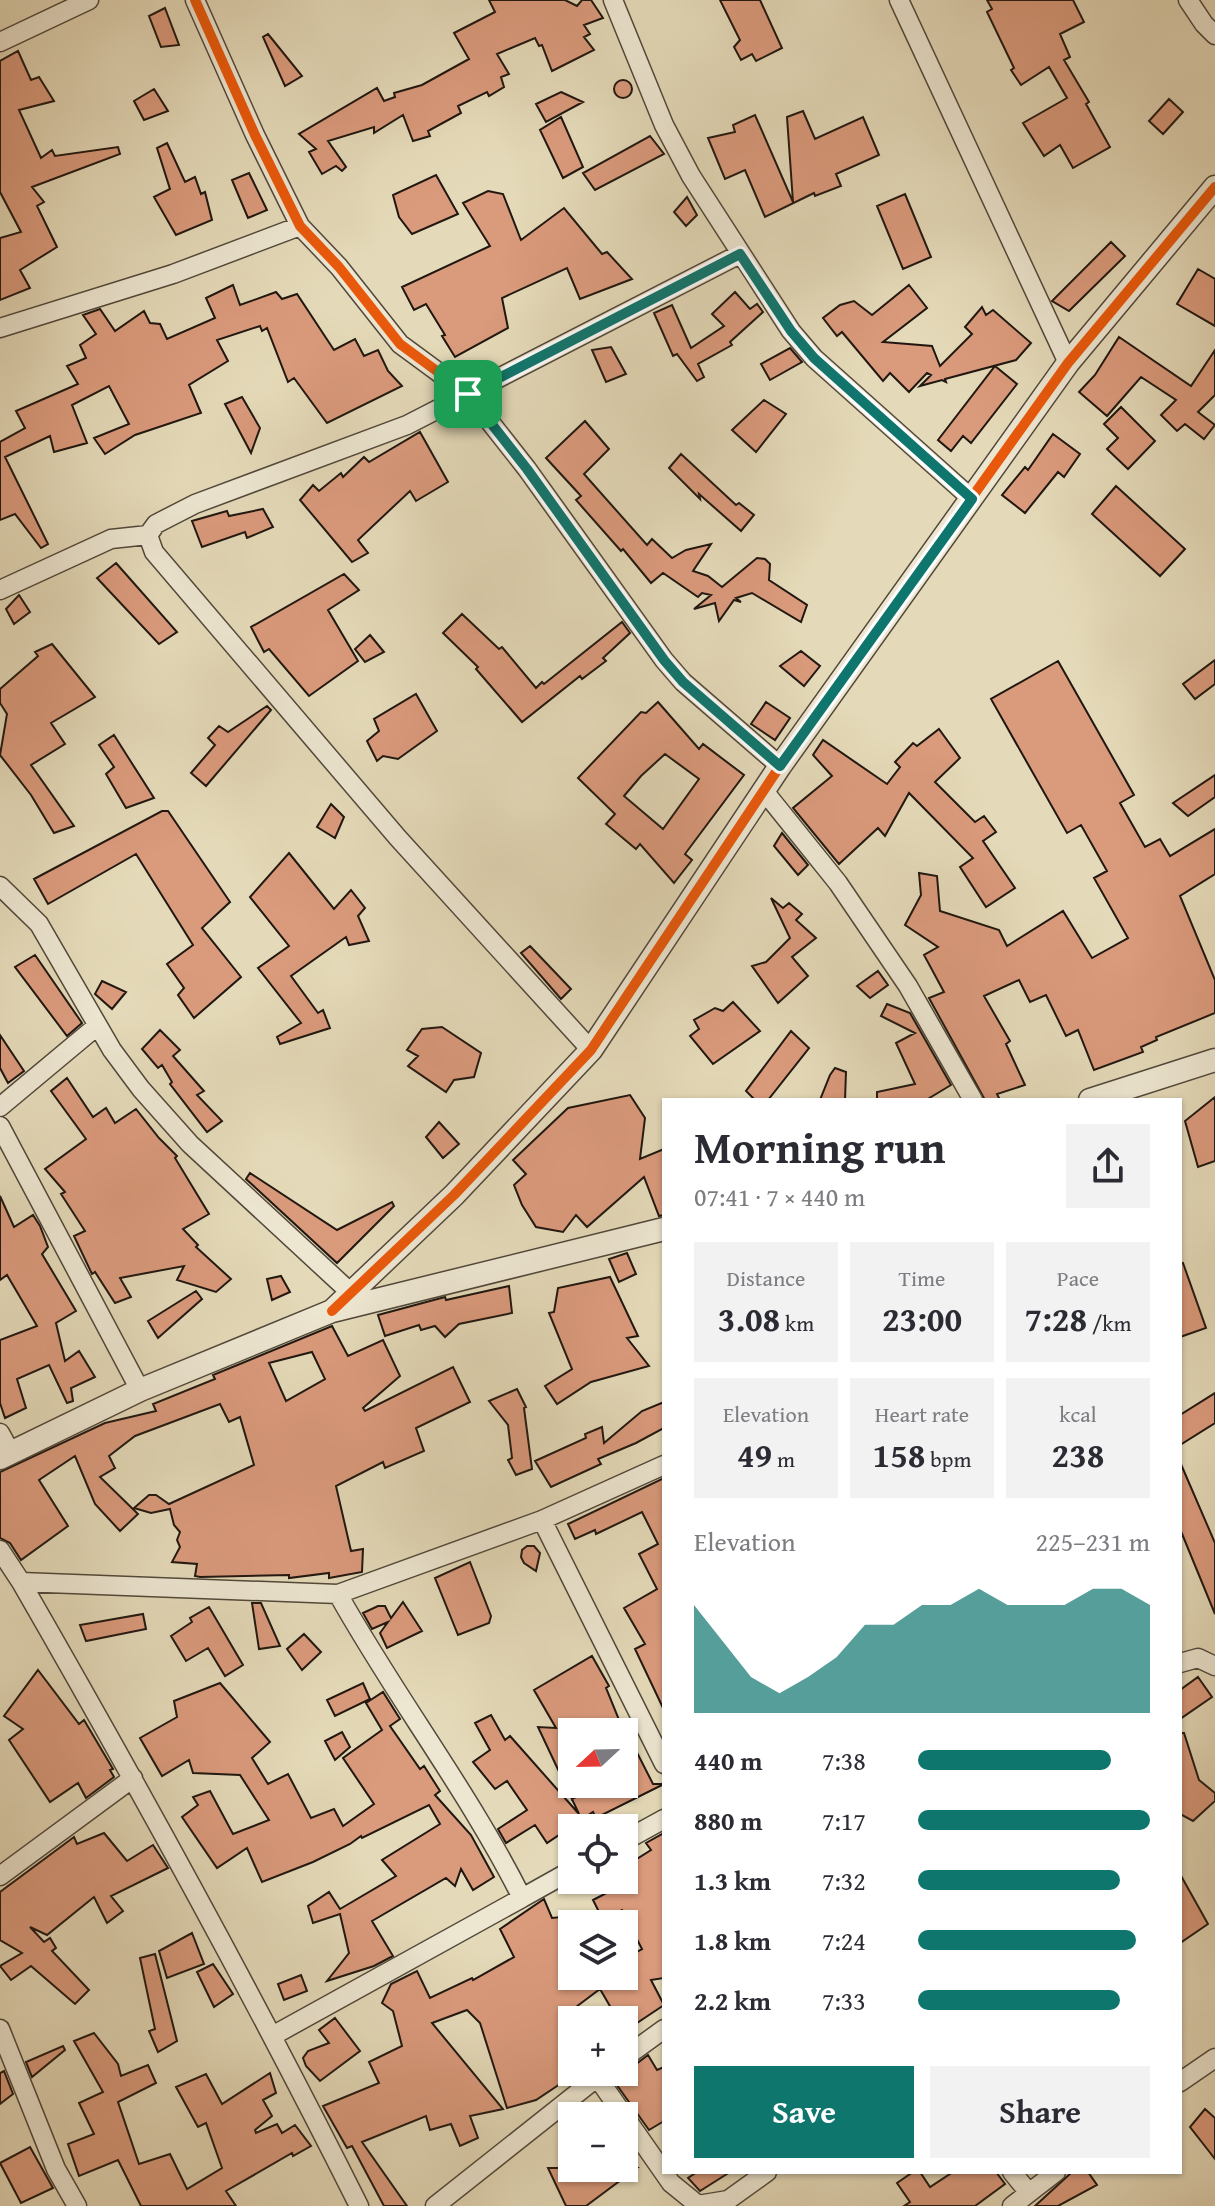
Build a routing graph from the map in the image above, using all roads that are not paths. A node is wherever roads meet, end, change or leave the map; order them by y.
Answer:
1 (89, 0) edge
2 (195, 0) edge
3 (613, 0) edge
4 (899, 0) edge
5 (1188, 0) edge
6 (1215, 35) edge
7 (0, 42) edge
8 (1215, 187) edge
9 (300, 226) junction
10 (740, 254) junction
11 (0, 328) edge
12 (1068, 363) junction
13 (468, 394) junction
14 (972, 499) junction
15 (148, 535) junction
16 (0, 590) edge
17 (780, 766) junction
18 (764, 791) junction
19 (0, 886) edge
20 (97, 1026) junction
21 (591, 1050) junction
22 (1215, 1060) edge
23 (972, 1098) edge
24 (1096, 1098) edge
25 (0, 1107) edge
26 (0, 1126) edge
27 (662, 1229) edge
28 (351, 1293) junction
29 (332, 1311) junction
30 (140, 1390) junction
31 (0, 1433) edge
32 (5, 1456) edge
33 (662, 1466) edge
34 (542, 1520) junction
35 (0, 1550) edge
36 (21, 1582) junction
37 (338, 1594) junction
38 (1182, 1662) edge
39 (1215, 1666) edge
40 (662, 1760) edge
41 (133, 1778) junction
42 (662, 1820) edge
43 (638, 1833) edge
44 (0, 1876) edge
45 (558, 1878) edge
46 (522, 1898) junction
47 (0, 2029) edge
48 (662, 2030) edge
49 (274, 2035) junction
50 (638, 2048) edge
51 (1215, 2058) edge
52 (1182, 2081) edge
53 (587, 2086) edge
54 (608, 2086) edge
55 (662, 2169) edge
56 (665, 2174) edge
57 (764, 2174) edge
58 (1014, 2174) edge
59 (1053, 2174) edge
60 (1029, 2193) junction
61 (77, 2206) edge
62 (359, 2206) edge
63 (435, 2206) edge
64 (1012, 2206) edge

1 - 7 street
2 - 9 street
3 - 10 street
4 - 12 street
5 - 6 street
8 - 12 street
9 - 11 street
9 - 13 street
10 - 13 street
10 - 14 street
12 - 14 street
13 - 15 street
13 - 17 street
14 - 17 street
15 - 16 street
15 - 21 street
17 - 18 street
18 - 21 street
18 - 23 street
19 - 20 street
20 - 25 street
20 - 28 street
21 - 28 street
22 - 24 street
26 - 30 street
27 - 29 street
28 - 29 street
29 - 30 street
30 - 32 street
31 - 32 street
33 - 34 street
34 - 37 street
34 - 40 street
35 - 36 street
36 - 37 street
36 - 41 street
37 - 46 street
38 - 39 street
41 - 44 street
41 - 49 street
42 - 43 street
45 - 46 street
46 - 49 street
47 - 61 street
48 - 50 street
49 - 62 street
51 - 52 street
53 - 63 street
54 - 55 street
56 - 57 street
58 - 60 street
59 - 60 street
60 - 64 street

